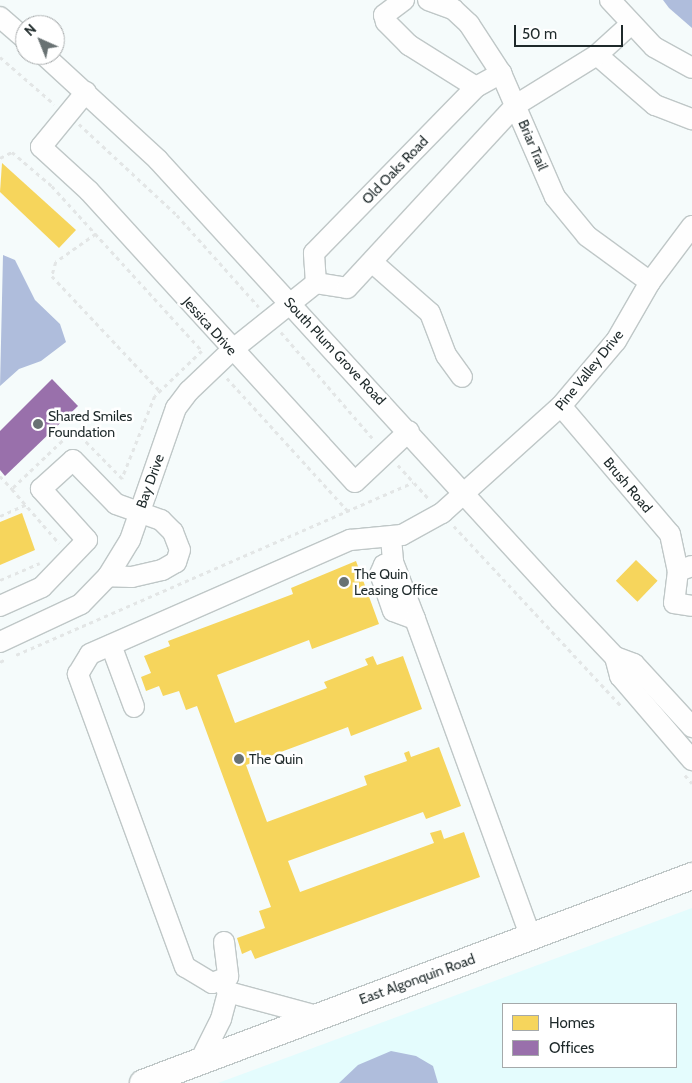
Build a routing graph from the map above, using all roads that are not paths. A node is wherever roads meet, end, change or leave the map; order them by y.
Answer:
1 (404, 0) edge
2 (428, 0) edge
3 (610, 0) edge
4 (0, 17) edge
5 (630, 26) junction
6 (15, 30) edge
7 (597, 55) junction
8 (55, 65) edge
9 (692, 68) edge
10 (501, 73) junction
11 (476, 88) junction
12 (86, 92) junction
13 (516, 105) junction
14 (692, 118) edge
15 (692, 226) edge
16 (372, 262) junction
17 (316, 282) junction
18 (650, 282) junction
19 (291, 304) junction
20 (232, 350) junction
21 (462, 377) dead end
22 (562, 406) junction
23 (409, 431) junction
24 (465, 495) junction
25 (139, 512) junction
26 (391, 538) junction
27 (685, 568) edge
28 (108, 576) junction
29 (0, 606) edge
30 (692, 606) edge
31 (0, 642) edge
32 (111, 645) junction
33 (616, 657) junction
34 (134, 707) dead end
35 (692, 727) edge
36 (686, 765) edge
37 (692, 876) edge
38 (532, 937) junction
39 (224, 942) dead end
40 (224, 986) junction
41 (314, 1015) junction
42 (200, 1061) junction
43 (173, 1077) edge
44 (143, 1083) edge

1 - 11 street
2 - 10 street, Briar Trail
3 - 5 street
4 - 6 street
5 - 7 street
5 - 9 street
7 - 13 street
7 - 14 street
8 - 12 street, South Plum Grove Road
10 - 11 street, Old Oaks Road
10 - 13 street, Briar Trail
11 - 17 street, Old Oaks Road
12 - 19 street, South Plum Grove Road
12 - 20 street, Jessica Drive
13 - 16 street
13 - 18 street, Briar Trail
15 - 18 street, Pine Valley Drive
16 - 17 street
16 - 21 street
17 - 19 street
18 - 22 street, Pine Valley Drive
19 - 20 street, Bay Drive
19 - 23 street, South Plum Grove Road
20 - 23 street, Jessica Drive
20 - 25 street, Bay Drive
22 - 24 street, Pine Valley Drive
22 - 27 street, Brush Road
23 - 24 street, South Plum Grove Road
24 - 26 street, Pine Valley Drive
24 - 33 street, South Plum Grove Road
25 - 28 street, Bay Drive
25 - 28 street
25 - 29 street
26 - 32 street, Pine Valley Drive
26 - 38 street
27 - 30 street, Brush Road
28 - 31 street, Bay Drive
32 - 34 street
32 - 40 street, Pine Valley Drive
33 - 35 street, South Plum Grove Road
33 - 36 street, South Plum Grove Road
37 - 38 main road, East Algonquin Road
38 - 41 main road, East Algonquin Road
39 - 40 street
40 - 41 street
40 - 42 street
41 - 42 main road, East Algonquin Road
42 - 43 main road, East Algonquin Road
43 - 44 main road, East Algonquin Road

